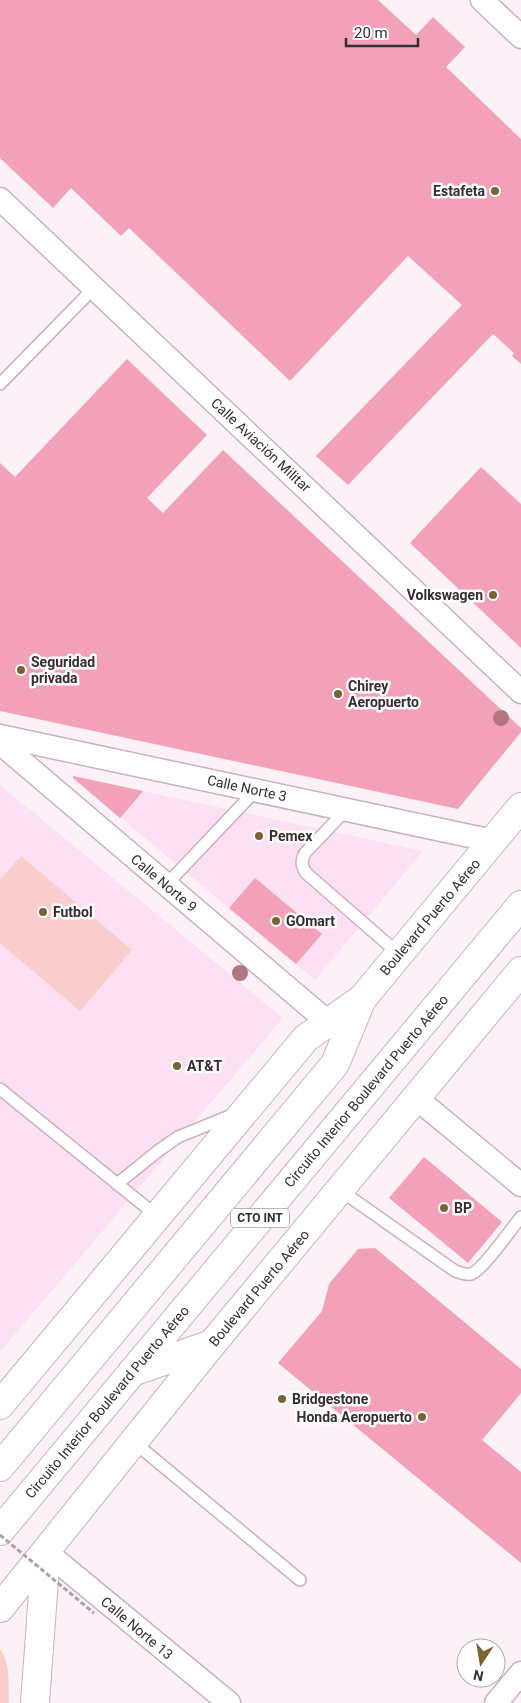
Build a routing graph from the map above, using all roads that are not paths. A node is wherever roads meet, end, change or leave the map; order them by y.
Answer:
1 (482, 0) edge
2 (521, 37) edge
3 (1, 203) edge
4 (94, 288) junction
5 (0, 384) edge
6 (521, 692) edge
7 (0, 736) edge
8 (0, 743) edge
9 (256, 790) junction
10 (521, 807) edge
11 (346, 810) junction
12 (493, 841) junction
13 (166, 885) junction
14 (521, 905) edge
15 (399, 954) junction
16 (521, 971) edge
17 (362, 999) junction
18 (329, 1023) junction
19 (0, 1090) edge
20 (416, 1098) junction
21 (247, 1109) junction
22 (117, 1184) junction
23 (521, 1185) edge
24 (340, 1190) junction
25 (157, 1216) junction
26 (521, 1217) edge
27 (212, 1344) junction
28 (132, 1372) junction
29 (0, 1404) edge
30 (134, 1443) junction
31 (0, 1468) edge
32 (0, 1533) edge
33 (46, 1552) junction
34 (300, 1580) dead end
35 (0, 1608) edge
36 (521, 1673) edge
37 (35, 1703) edge
38 (229, 1703) edge
39 (496, 1703) edge

1 - 2 street
3 - 4 street, Calle Aviación Militar
4 - 5 lane
4 - 6 street, Calle Aviación Militar
7 - 9 street, Calle Norte 3
8 - 13 street, Calle Norte 9
9 - 11 street, Calle Norte 3
9 - 13 lane
10 - 12 main road, Boulevard Puerto Aéreo / CTO INT
11 - 12 street, Calle Norte 3
11 - 15 lane
12 - 15 main road, Boulevard Puerto Aéreo / CTO INT
13 - 18 street, Calle Norte 9
14 - 28 main road, Circuito Interior Boulevard Puerto Aéreo / CTO INT
15 - 17 main road, Boulevard Puerto Aéreo / CTO INT
16 - 20 main road, Boulevard Puerto Aéreo / CTO INT
17 - 18 main road, Boulevard Puerto Aéreo / CTO INT
17 - 31 main road, CTO INT
18 - 21 main road, Boulevard Puerto Aéreo / CTO INT
19 - 22 lane
20 - 23 street
20 - 24 main road, Boulevard Puerto Aéreo / CTO INT
21 - 22 lane
21 - 25 main road, Boulevard Puerto Aéreo / CTO INT
22 - 25 lane
24 - 26 lane
24 - 27 main road, Boulevard Puerto Aéreo / CTO INT
25 - 29 main road, Boulevard Puerto Aéreo / CTO INT
27 - 28 main road
27 - 30 main road, Boulevard Puerto Aéreo / CTO INT
28 - 32 main road, Circuito Interior Boulevard Puerto Aéreo / CTO INT
30 - 33 main road, Boulevard Puerto Aéreo / CTO INT
30 - 34 lane
33 - 35 main road, Boulevard Puerto Aéreo / CTO INT
33 - 37 main road
33 - 38 street, Calle Norte 13
36 - 39 street

